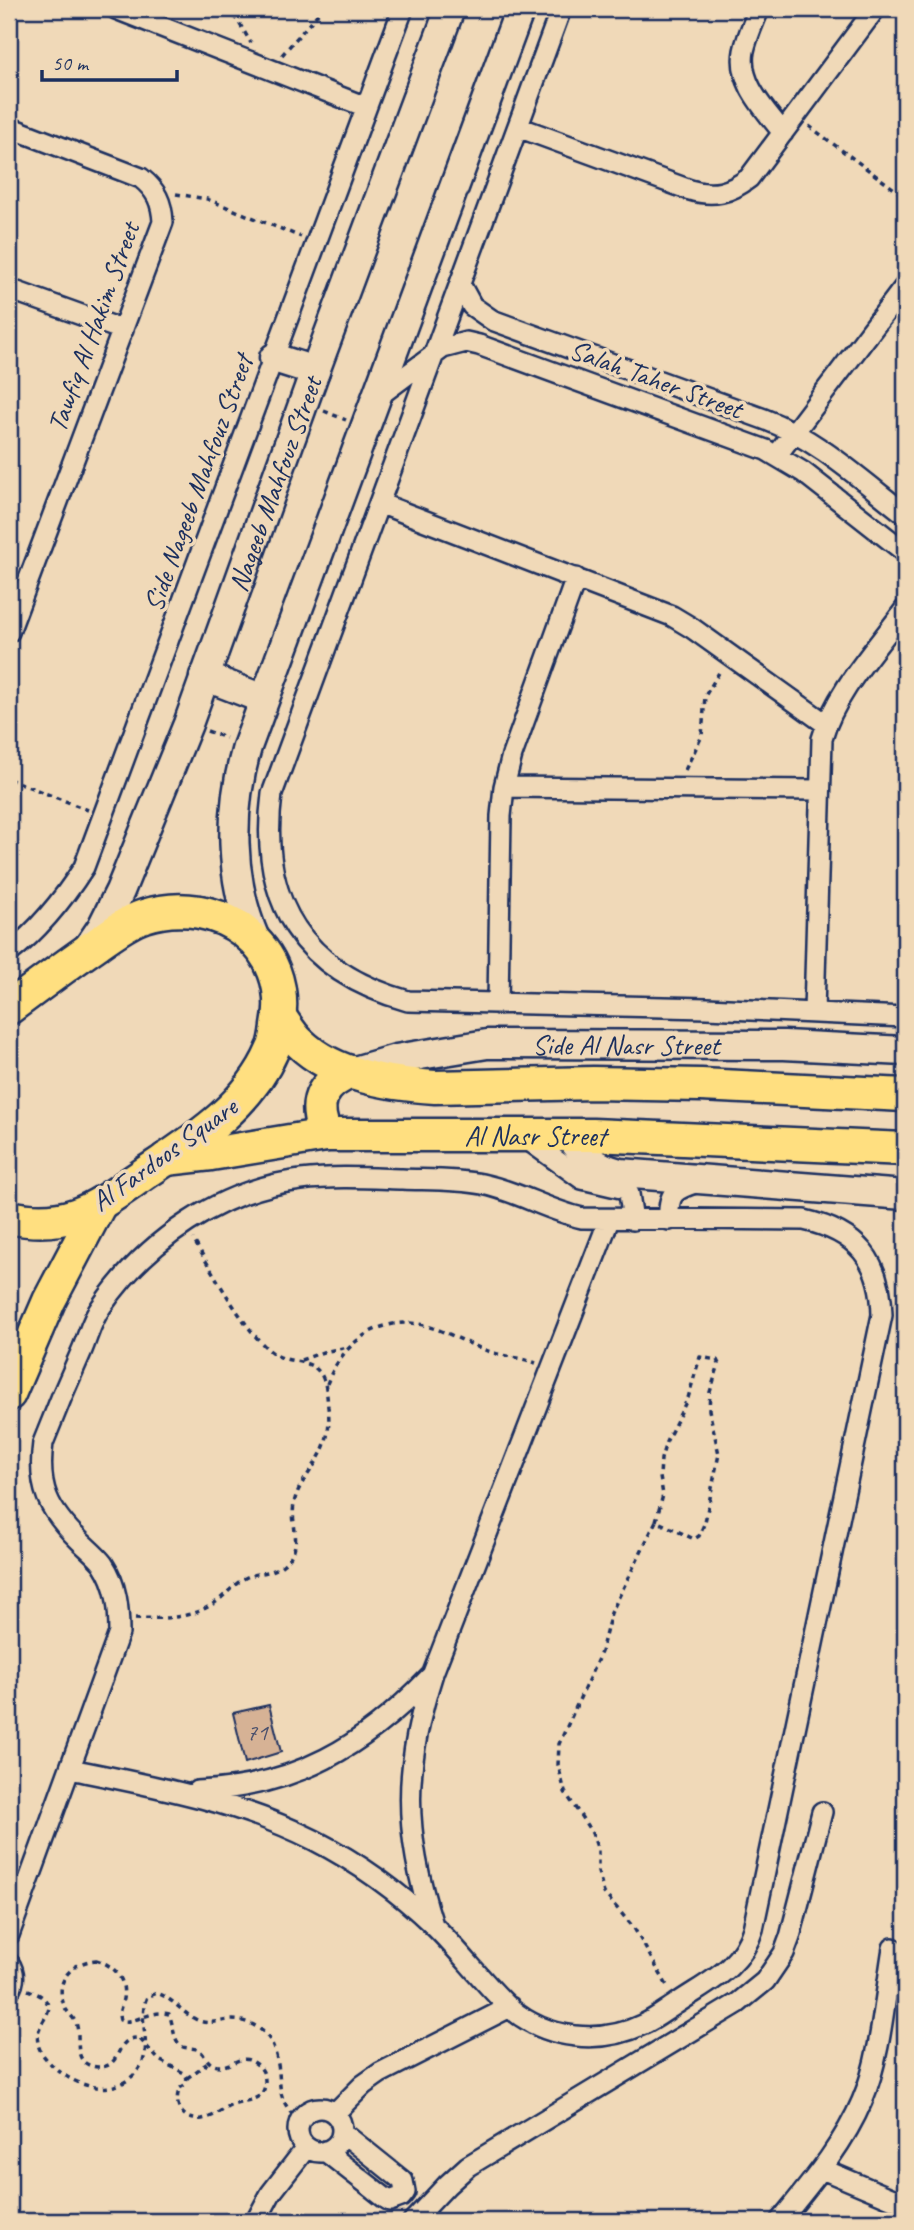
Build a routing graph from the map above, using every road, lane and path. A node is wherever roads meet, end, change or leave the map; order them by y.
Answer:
1 (116, 9) edge
2 (226, 9) edge
3 (321, 9) edge
4 (403, 9) edge
5 (450, 9) edge
6 (520, 9) edge
7 (561, 9) edge
8 (759, 9) edge
9 (875, 9) edge
10 (265, 67) junction
11 (366, 107) junction
12 (796, 116) junction
13 (9, 127) edge
14 (518, 127) junction
15 (783, 133) junction
16 (158, 196) junction
17 (905, 197) edge
18 (316, 243) junction
19 (460, 284) junction
20 (905, 286) edge
21 (9, 289) edge
22 (123, 330) junction
23 (433, 356) junction
24 (274, 358) junction
25 (315, 371) junction
26 (375, 398) junction
27 (303, 403) junction
28 (365, 427) junction
29 (794, 432) junction
30 (777, 455) junction
31 (379, 503) junction
32 (905, 514) edge
33 (905, 552) edge
34 (576, 578) junction
35 (905, 608) edge
36 (9, 632) edge
37 (730, 655) junction
38 (204, 676) junction
39 (263, 699) junction
40 (188, 724) junction
41 (826, 724) junction
42 (247, 747) junction
43 (9, 779) edge
44 (504, 787) junction
45 (682, 789) junction
46 (819, 790) junction
47 (105, 816) junction
48 (255, 939) junction
49 (9, 953) edge
50 (84, 953) junction
51 (498, 1004) junction
52 (9, 1008) edge
53 (814, 1012) junction
54 (280, 1017) junction
55 (905, 1017) edge
56 (905, 1051) edge
57 (351, 1072) junction
58 (905, 1095) edge
59 (326, 1135) junction
60 (520, 1135) junction
61 (569, 1135) junction
62 (905, 1149) edge
63 (166, 1159) junction
64 (706, 1180) junction
65 (905, 1195) edge
66 (100, 1204) junction
67 (9, 1217) edge
68 (609, 1220) junction
69 (633, 1220) junction
70 (669, 1220) junction
71 (183, 1225) junction
72 (349, 1347) junction
73 (299, 1361) junction
74 (551, 1369) junction
75 (11, 1381) edge
76 (326, 1386) junction
77 (656, 1521) junction
78 (119, 1618) junction
79 (433, 1673) junction
80 (71, 1769) junction
81 (177, 1791) junction
82 (822, 1812) dead end
83 (434, 1926) junction
84 (9, 1935) edge
85 (893, 1948) dead end
86 (9, 1963) edge
87 (11, 1987) edge
88 (677, 2003) junction
89 (510, 2007) junction
90 (142, 2017) junction
91 (145, 2043) junction
92 (209, 2062) junction
93 (187, 2078) junction
94 (335, 2113) junction
95 (299, 2122) junction
96 (342, 2132) junction
97 (316, 2150) junction
98 (822, 2169) junction
99 (905, 2204) edge
100 (256, 2221) edge
101 (414, 2221) edge
102 (780, 2221) edge

1 - 10 street
2 - 10 path
3 - 10 path
4 - 11 street, Side Nageeb Mahfouz Street
5 - 25 street, Nageeb Mahfouz Street
6 - 26 street
7 - 14 street
8 - 15 street
9 - 12 street
10 - 11 street
11 - 18 street, Side Nageeb Mahfouz Street
12 - 15 street
12 - 17 path
13 - 16 street, Tawfiq Al Hakim Street
14 - 15 street
14 - 19 street
16 - 18 path
16 - 22 street, Tawfiq Al Hakim Street
18 - 24 street, Side Nageeb Mahfouz Street
19 - 23 street
19 - 29 street, Salah Taher Street
20 - 29 street
21 - 22 street
22 - 36 street, Tawfiq Al Hakim Street
23 - 26 street, Salah Taher Street
23 - 30 street, Salah Taher Street
23 - 31 street
24 - 25 street
24 - 47 street, Side Nageeb Mahfouz Street
25 - 27 street, Nageeb Mahfouz Street
26 - 28 street
27 - 28 path
27 - 38 street, Nageeb Mahfouz Street
28 - 39 street
29 - 30 street
29 - 32 street, Salah Taher Street
30 - 33 street, Salah Taher Street
31 - 34 street
31 - 51 street
34 - 37 street
34 - 44 street
35 - 41 street
37 - 41 street
37 - 45 path
38 - 39 street
38 - 40 street, Nageeb Mahfouz Street
39 - 42 street
40 - 42 path
40 - 50 street, Nageeb Mahfouz Street
41 - 46 street
42 - 48 street
43 - 47 path
44 - 45 street
44 - 51 street
45 - 46 street
46 - 53 street
47 - 49 street, Side Nageeb Mahfouz Street
48 - 50 main road, Al Fardoos Square
48 - 54 main road, Al Fardoos Square
50 - 52 main road, Al Fardoos Square
51 - 53 street
53 - 55 street
54 - 57 main road, Al Nasr Street
54 - 63 main road, Al Fardoos Square
56 - 57 street, Side Al Nasr Street
57 - 58 main road, Al Nasr Street
57 - 59 main road
59 - 60 main road, Al Nasr Street
59 - 63 main road, Al Nasr Street
60 - 61 main road, Al Nasr Street
60 - 69 street
61 - 62 main road, Al Nasr Street
61 - 64 street
63 - 66 main road, Al Fardoos Square
64 - 65 street
64 - 70 street
66 - 67 main road, Al Fardoos Square
66 - 75 main road
68 - 69 street
68 - 71 street
68 - 74 street
69 - 70 street
70 - 88 street
71 - 73 path
71 - 78 street
72 - 73 path
72 - 74 path
72 - 76 path
73 - 76 path
74 - 79 street
76 - 78 path
77 - 77 path
77 - 88 path
78 - 80 street
79 - 81 street
79 - 83 street
80 - 81 street
80 - 84 street
81 - 83 street
82 - 101 street
83 - 89 street
85 - 98 street
86 - 87 street
87 - 91 path
88 - 89 street
89 - 94 street
90 - 91 path
90 - 91 path
90 - 92 path
90 - 95 path
91 - 93 path
92 - 93 path
92 - 93 path
94 - 95 street
94 - 96 street
95 - 97 street
96 - 97 street
96 - 97 street
97 - 100 street
98 - 99 street
98 - 102 street

